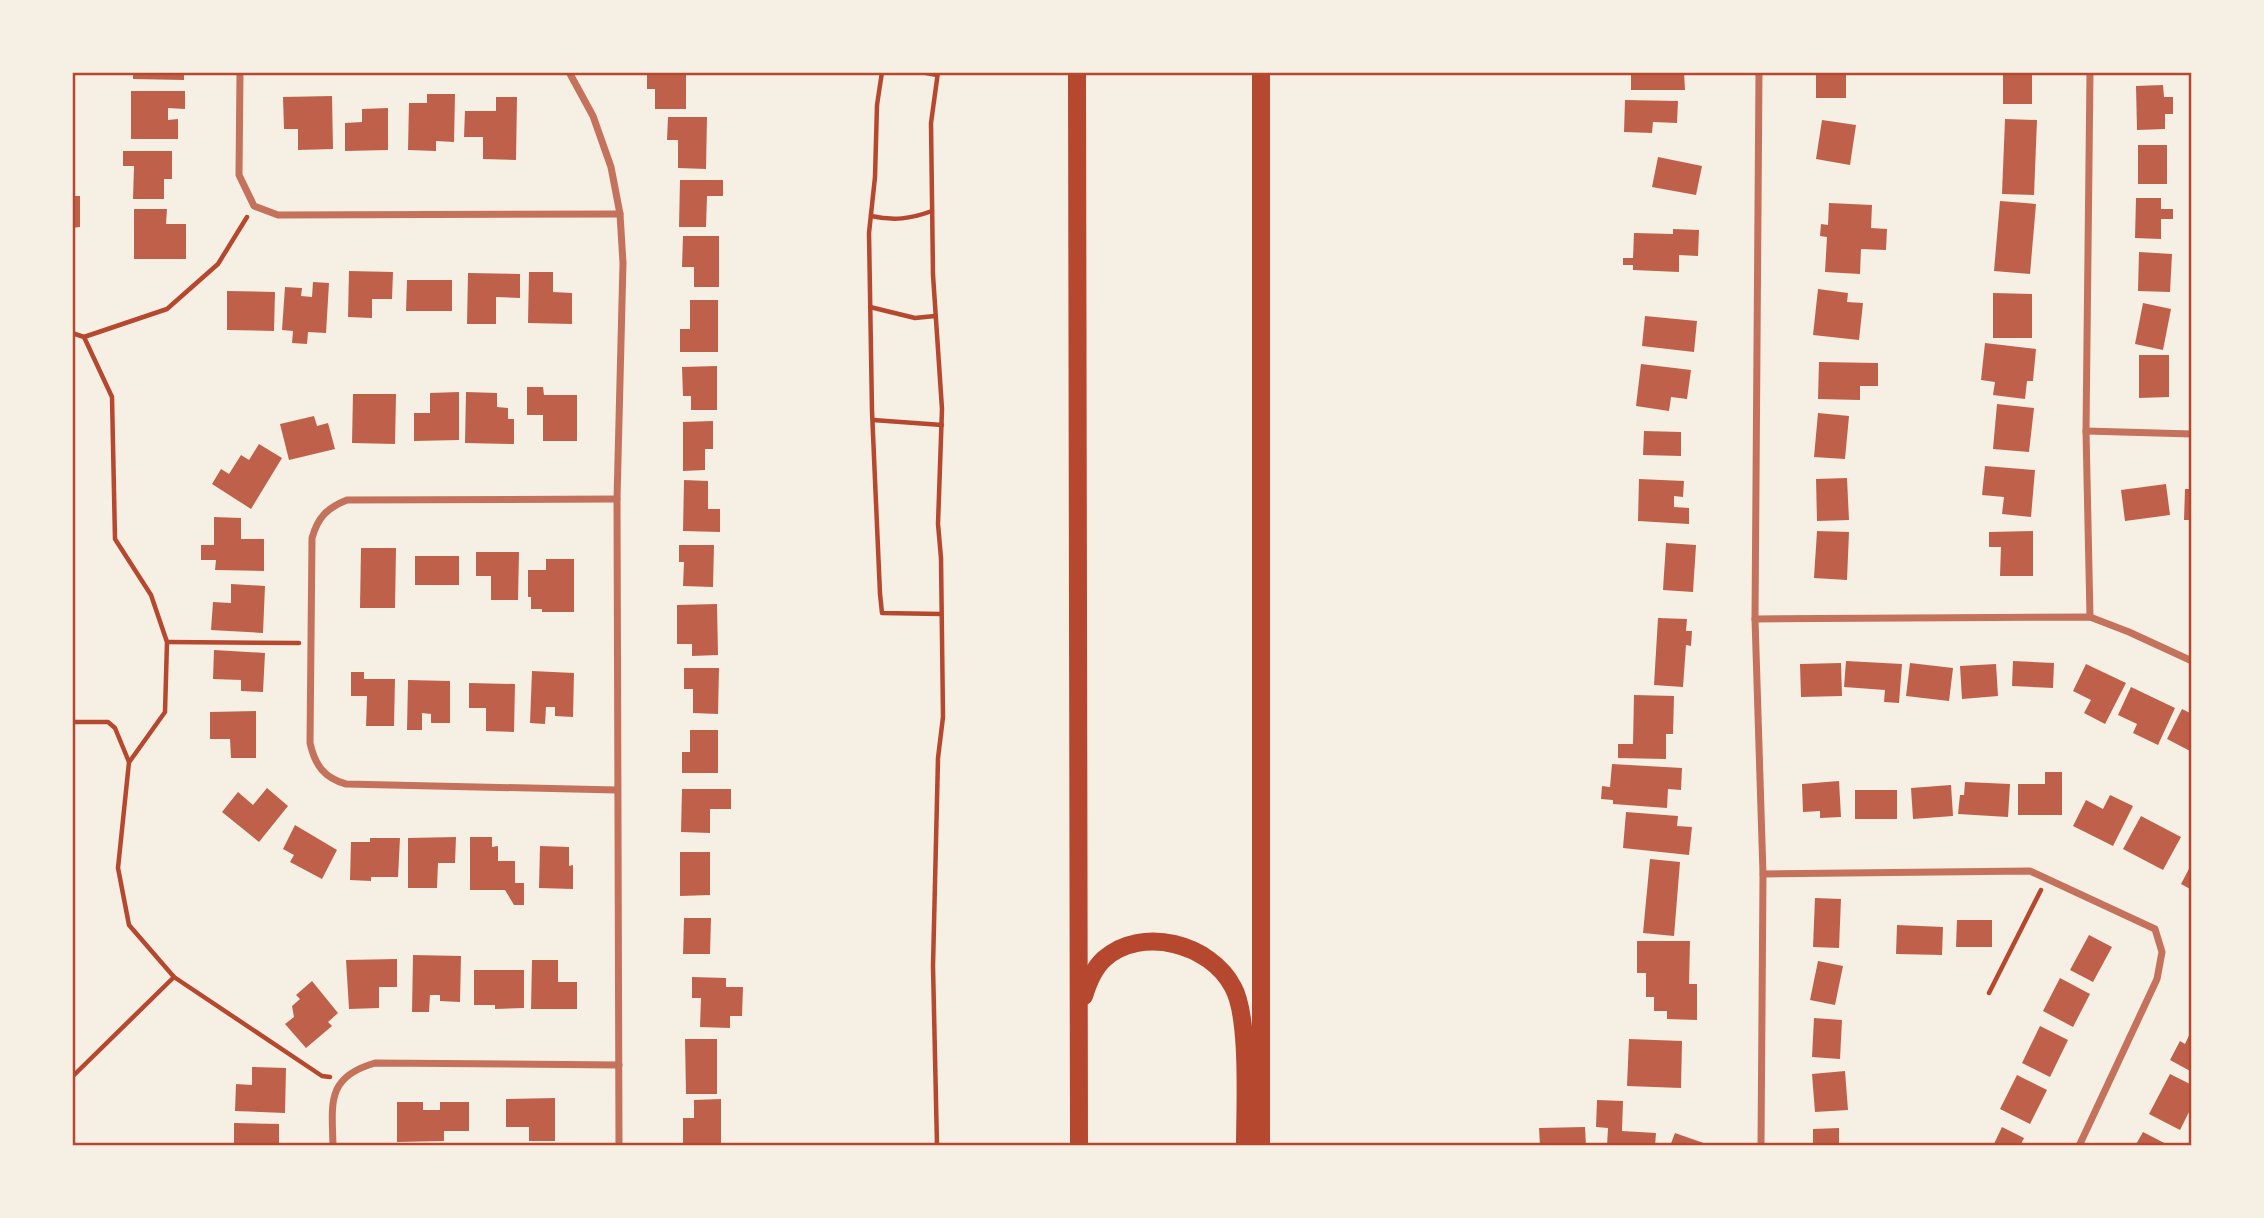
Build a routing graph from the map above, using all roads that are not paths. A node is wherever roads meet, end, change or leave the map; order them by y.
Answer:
1 (240, 72) edge
2 (569, 72) edge
3 (1077, 72) edge
4 (1261, 72) edge
5 (1759, 72) edge
6 (2091, 72) edge
7 (620, 214) junction
8 (2087, 431) junction
9 (2192, 434) edge
10 (617, 499) junction
11 (2090, 617) junction
12 (1755, 619) junction
13 (2192, 661) edge
14 (617, 790) junction
15 (1763, 874) junction
16 (1079, 1012) junction
17 (619, 1065) junction
18 (332, 1146) edge
19 (620, 1146) edge
20 (1079, 1146) edge
21 (1245, 1146) edge
22 (1261, 1146) edge
23 (1761, 1146) edge
24 (2079, 1146) edge

1 - 7 street
2 - 7 street
3 - 16 main road
4 - 22 main road
5 - 12 street
6 - 8 street
7 - 10 street
8 - 9 street
8 - 11 street
10 - 14 street
10 - 14 street
11 - 12 street
11 - 13 street
12 - 15 street
14 - 17 street
15 - 23 street
15 - 24 street
16 - 20 main road
16 - 21 main road
17 - 18 street
17 - 19 street

